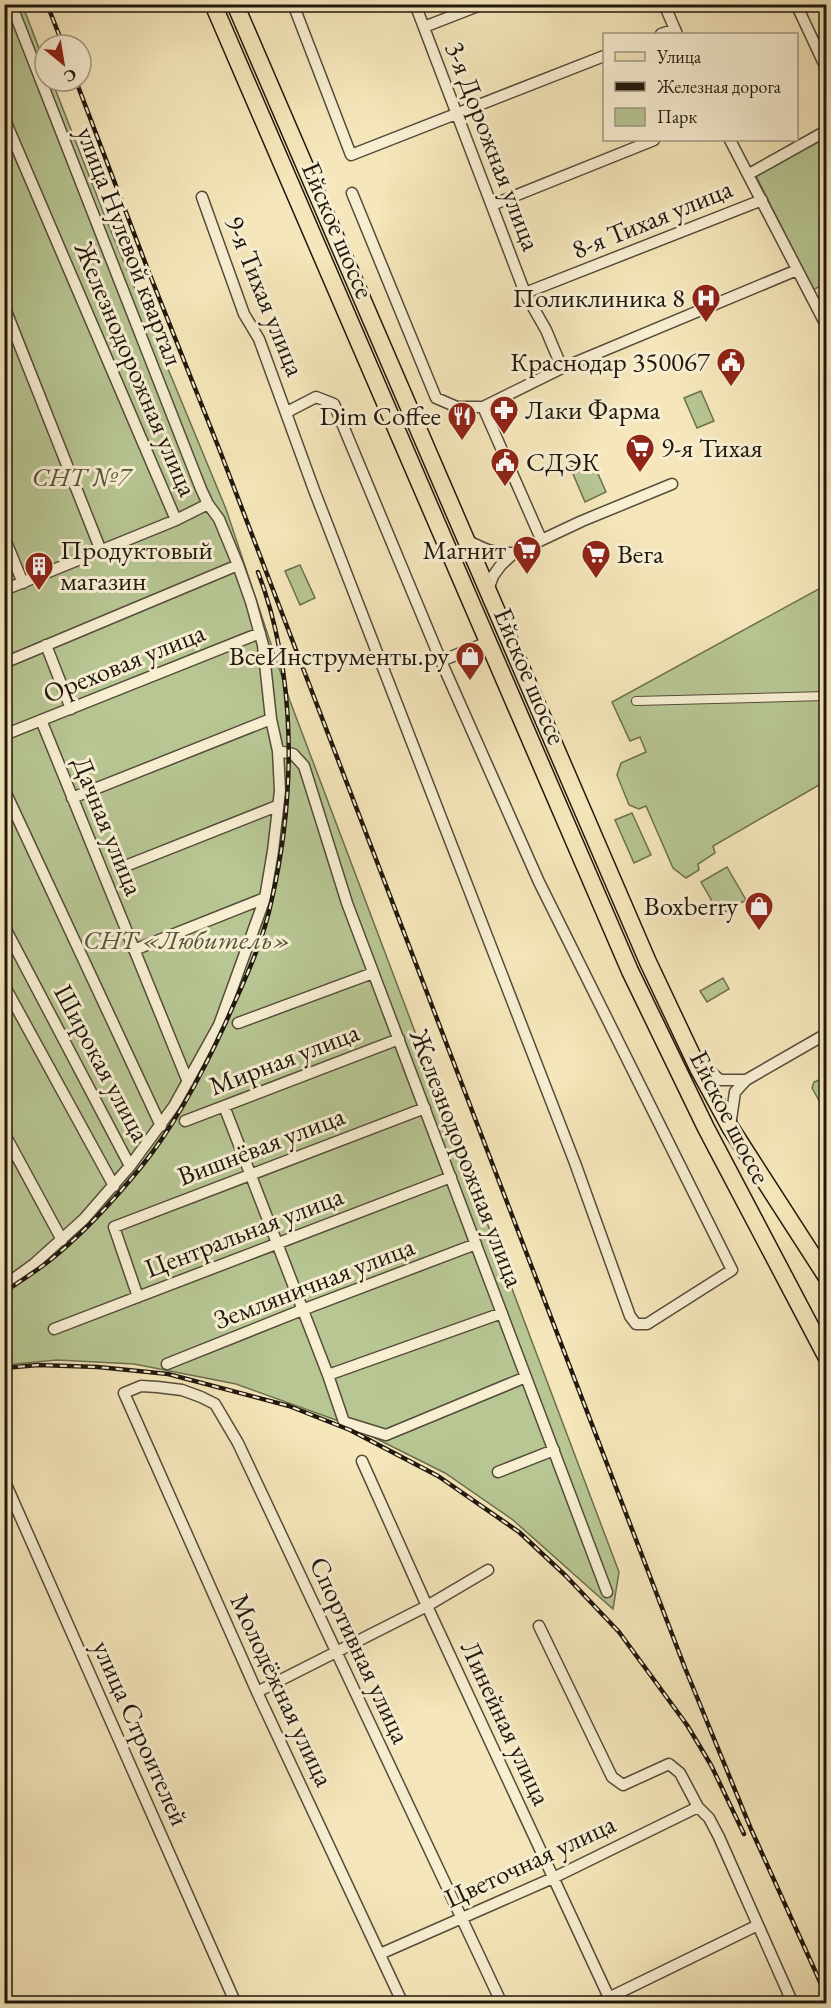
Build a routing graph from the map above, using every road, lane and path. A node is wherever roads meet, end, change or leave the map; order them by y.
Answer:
1 (11, 4) edge
2 (213, 4) edge
3 (236, 4) edge
4 (293, 4) edge
5 (415, 4) edge
6 (483, 4) edge
7 (664, 4) edge
8 (796, 4) edge
9 (423, 27) junction
10 (676, 32) edge
11 (603, 56) edge
12 (826, 68) edge
13 (456, 112) junction
14 (4, 118) edge
15 (826, 131) edge
16 (652, 141) edge
17 (731, 141) edge
18 (749, 174) junction
19 (352, 193) dead end
20 (202, 197) dead end
21 (762, 200) junction
22 (492, 205) junction
23 (798, 270) junction
24 (525, 294) junction
25 (4, 306) edge
26 (826, 325) edge
27 (562, 368) junction
28 (483, 407) junction
29 (287, 412) junction
30 (672, 484) dead end
31 (208, 504) junction
32 (176, 520) junction
33 (4, 537) edge
34 (465, 539) junction
35 (541, 539) junction
36 (101, 551) junction
37 (514, 553) junction
38 (238, 565) junction
39 (23, 583) junction
40 (4, 590) edge
41 (488, 591) junction
42 (260, 633) junction
43 (488, 642) junction
44 (46, 645) junction
45 (441, 661) junction
46 (4, 663) edge
47 (826, 696) edge
48 (636, 700) dead end
49 (71, 709) junction
50 (271, 719) junction
51 (41, 720) junction
52 (4, 735) edge
53 (278, 751) junction
54 (4, 789) edge
55 (72, 798) junction
56 (277, 806) junction
57 (128, 865) dead end
58 (265, 898) junction
59 (4, 926) edge
60 (134, 950) junction
61 (374, 973) junction
62 (4, 985) edge
63 (238, 1023) dead end
64 (826, 1034) edge
65 (399, 1040) junction
66 (693, 1057) junction
67 (746, 1080) junction
68 (188, 1082) junction
69 (224, 1106) junction
70 (425, 1108) junction
71 (185, 1121) dead end
72 (161, 1126) junction
73 (730, 1126) junction
74 (4, 1133) edge
75 (130, 1166) junction
76 (250, 1174) junction
77 (451, 1177) junction
78 (114, 1186) junction
79 (62, 1240) junction
80 (476, 1244) junction
81 (276, 1245) junction
82 (826, 1276) edge
83 (5, 1285) edge
84 (138, 1298) junction
85 (302, 1310) junction
86 (502, 1313) junction
87 (54, 1329) dead end
88 (825, 1352) edge
89 (168, 1364) dead end
90 (328, 1376) junction
91 (526, 1377) junction
92 (124, 1393) joint
93 (554, 1450) junction
94 (362, 1461) dead end
95 (498, 1472) dead end
96 (4, 1480) edge
97 (488, 1570) dead end
98 (607, 1592) dead end
99 (427, 1606) junction
100 (540, 1626) dead end
101 (336, 1653) junction
102 (257, 1692) junction
103 (698, 1807) junction
104 (553, 1878) junction
105 (460, 1917) junction
106 (758, 1925) junction
107 (380, 1954) junction
108 (611, 2000) edge
109 (237, 2004) edge
110 (402, 2004) edge
111 (502, 2004) edge
112 (596, 2004) edge
113 (793, 2004) edge

1 - 31 street, улица Нулевой квартал
2 - 43 main road, Ейское шоссе
3 - 34 main road, Ейское шоссе
4 - 13 street
5 - 9 street, 3-я Дорожная улица
6 - 9 street
7 - 10 street
8 - 12 street
9 - 13 street, 3-я Дорожная улица
11 - 13 street
13 - 22 street, 3-я Дорожная улица
14 - 32 street, Железнодорожная улица
15 - 18 street
16 - 22 street
17 - 18 street
18 - 21 street
19 - 28 street
20 - 29 street, 9-я Тихая улица
21 - 23 street
21 - 24 street, 8-я Тихая улица
22 - 24 street, 3-я Дорожная улица
23 - 26 street
23 - 27 street
24 - 27 street, 3-я Дорожная улица
25 - 36 street
27 - 28 street
28 - 35 street
29 - 45 street
29 - 45 street, 9-я Тихая улица
30 - 35 street
31 - 32 street
31 - 38 street, Широкая улица
32 - 36 street
33 - 39 street
34 - 37 street
34 - 41 main road, Ейское шоссе
35 - 37 street
36 - 39 street
37 - 41 street
38 - 42 street, Широкая улица
38 - 44 street
39 - 40 street
41 - 66 main road, Ейское шоссе
42 - 49 street, Ореховая улица
42 - 50 street, Широкая улица
43 - 45 street
43 - 88 main road, Ейское шоссе
44 - 46 street
44 - 49 street
47 - 48 street
49 - 51 street, Ореховая улица
50 - 53 street, Широкая улица
50 - 55 street
51 - 52 street, Ореховая улица
51 - 55 street, Дачная улица
53 - 56 street, Широкая улица
53 - 61 street, Железнодорожная улица
54 - 72 street
55 - 60 street, Дачная улица
56 - 57 street
56 - 58 street, Широкая улица
58 - 60 street
58 - 68 street, Широкая улица
59 - 75 street, Широкая улица
60 - 68 street, Дачная улица
61 - 63 street
61 - 65 street, Железнодорожная улица
62 - 78 street
64 - 67 street
65 - 69 street, Мирная улица
65 - 70 street, Железнодорожная улица
66 - 67 street
66 - 73 main road, Ейское шоссе
67 - 73 street
68 - 72 street, Широкая улица
69 - 71 street, Мирная улица
69 - 76 street
70 - 76 street, Вишнёвая улица
70 - 77 street, Железнодорожная улица
72 - 75 street, Широкая улица
73 - 82 main road, Ейское шоссе
74 - 79 street
75 - 78 street
76 - 81 street
76 - 84 street, Вишнёвая улица
77 - 80 street, Железнодорожная улица
77 - 81 street, Центральная улица
78 - 79 street
79 - 83 street
80 - 85 street, Земляничная улица
80 - 86 street, Железнодорожная улица
81 - 84 street, Центральная улица
81 - 85 street
84 - 87 street, Центральная улица
85 - 89 street, Земляничная улица
85 - 90 street
86 - 90 street
86 - 91 street, Железнодорожная улица
90 - 91 street
91 - 93 street, Железнодорожная улица
92 - 101 street, Спортивная улица
92 - 102 street, Молодёжная улица
93 - 95 street
93 - 98 street, Железнодорожная улица
94 - 99 street, Линейная улица
96 - 109 street, улица Строителей
97 - 99 street
99 - 101 street
99 - 104 street, Линейная улица
100 - 103 street
101 - 102 street
101 - 105 street, Спортивная улица
102 - 107 street, Молодёжная улица
103 - 104 street, Цветочная улица
103 - 106 street
104 - 105 street, Цветочная улица
104 - 108 street, Линейная улица
105 - 107 street, Цветочная улица
105 - 111 street, Спортивная улица
106 - 108 street
106 - 113 street
107 - 110 street, Молодёжная улица
108 - 112 street

